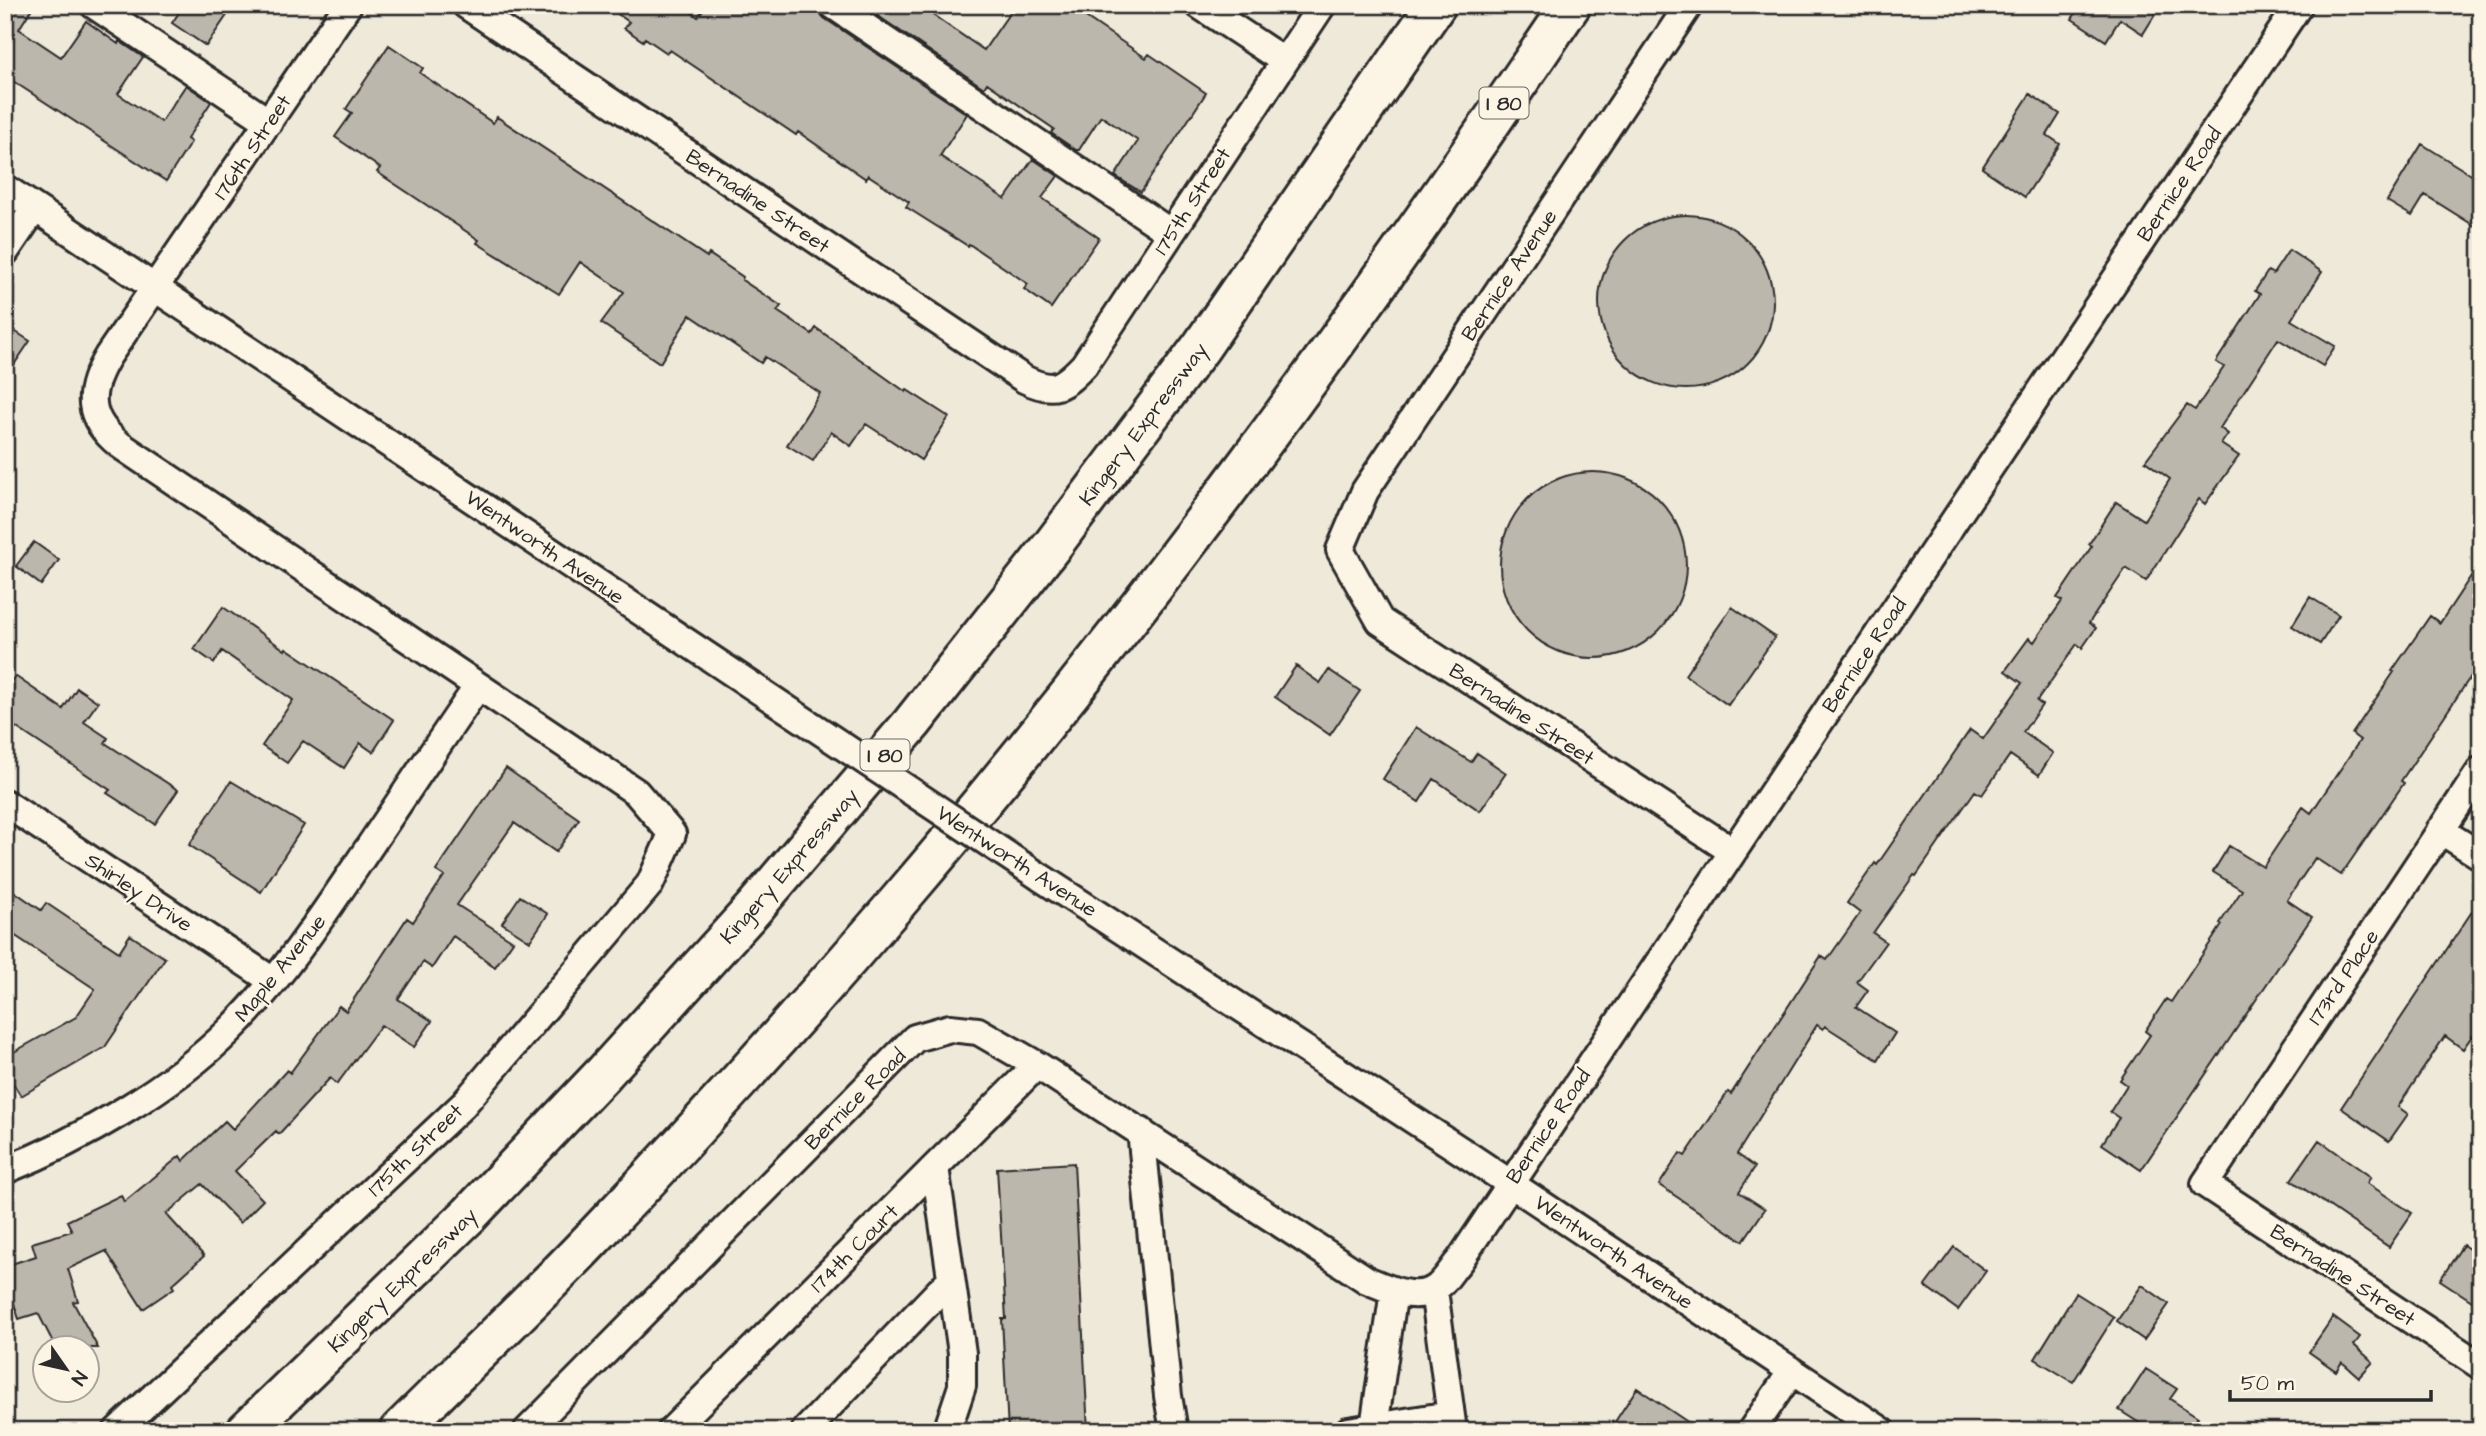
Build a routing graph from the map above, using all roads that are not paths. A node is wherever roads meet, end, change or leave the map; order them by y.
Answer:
1 (94, 5) edge
2 (348, 5) edge
3 (466, 5) edge
4 (833, 5) edge
5 (1199, 5) edge
6 (1322, 5) edge
7 (1436, 5) edge
8 (1571, 5) edge
9 (1689, 5) edge
10 (2299, 5) edge
11 (1284, 61) junction
12 (269, 122) junction
13 (5, 188) edge
14 (35, 208) junction
15 (1171, 233) junction
16 (5, 252) edge
17 (155, 288) junction
18 (1053, 388) joint
19 (1340, 550) joint
20 (478, 686) junction
21 (2481, 770) edge
22 (5, 803) edge
23 (2440, 830) junction
24 (1732, 851) junction
25 (2481, 856) edge
26 (273, 981) junction
27 (1037, 1065) junction
28 (1141, 1131) junction
29 (935, 1167) junction
30 (5, 1170) edge
31 (1510, 1183) junction
32 (2205, 1184) joint
33 (951, 1279) junction
34 (1434, 1290) junction
35 (1394, 1291) junction
36 (2481, 1366) edge
37 (1792, 1371) junction
38 (1452, 1423) edge
39 (1374, 1427) junction
40 (117, 1431) edge
41 (246, 1431) edge
42 (398, 1431) edge
43 (527, 1431) edge
44 (671, 1431) edge
45 (805, 1431) edge
46 (947, 1431) edge
47 (1174, 1431) edge
48 (1348, 1431) edge
49 (1751, 1431) edge
50 (1882, 1431) edge

1 - 12 street
2 - 12 street, 176th Street
3 - 18 street, Bernadine Street
4 - 15 street
5 - 11 street
6 - 11 street, 175th Street
7 - 41 highway, Kingery Expressway / I 80
8 - 42 highway, I 80
9 - 19 street, Bernice Avenue
10 - 24 street, Bernice Road
11 - 15 street, 175th Street
12 - 17 street, 176th Street
13 - 14 street, Wentworth Avenue
14 - 16 street
14 - 17 street, Wentworth Avenue
15 - 18 street, 175th Street
17 - 20 street
17 - 31 street, Wentworth Avenue, bridge
19 - 24 street, Bernadine Street
20 - 26 street, Maple Avenue
20 - 40 street, 175th Street
21 - 23 street, 173rd Place
22 - 26 street, Shirley Drive
23 - 25 street
23 - 32 street, 173rd Place
24 - 31 street, Bernice Road
26 - 30 street, Maple Avenue
27 - 28 street, Bernice Road
27 - 29 street, 174th Court
27 - 43 street, Bernice Road
28 - 35 street, Bernice Road
28 - 47 street
29 - 33 street
29 - 44 street, 174th Court
31 - 34 street, Bernice Road
31 - 37 street, Wentworth Avenue
32 - 36 street, Bernadine Street
33 - 45 street
33 - 46 street
34 - 35 street, Bernice Road
34 - 38 street
35 - 39 street
37 - 49 street
37 - 50 street, Wentworth Avenue
38 - 39 street
39 - 48 street

